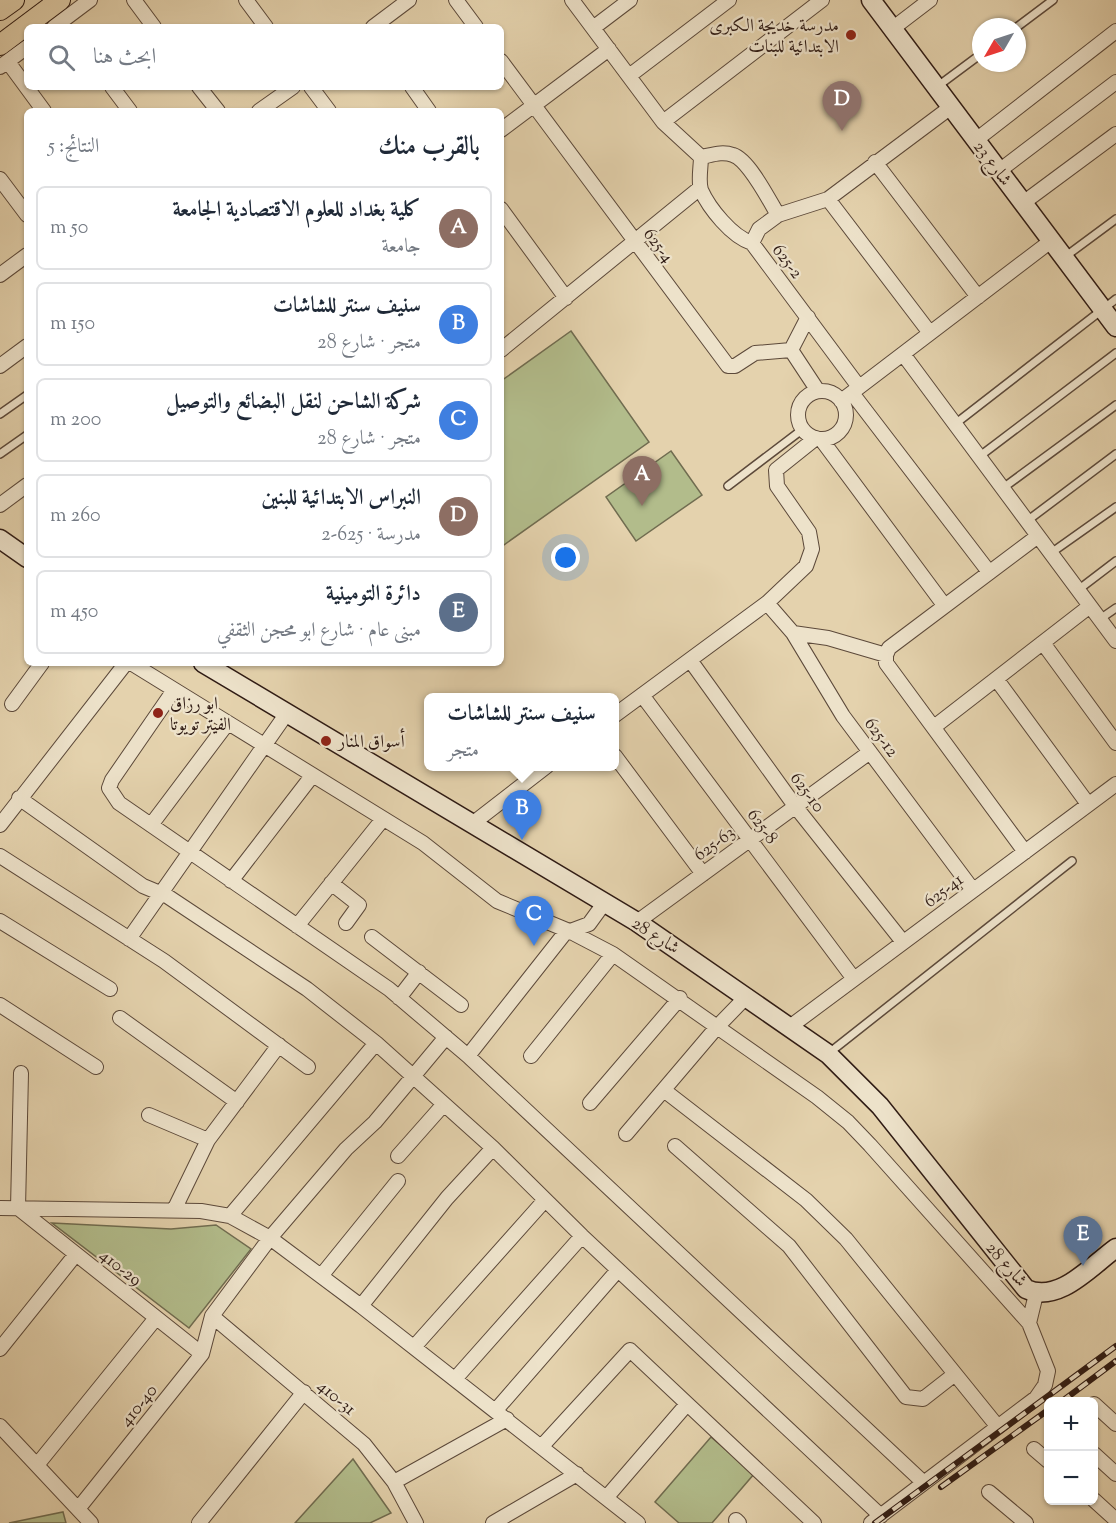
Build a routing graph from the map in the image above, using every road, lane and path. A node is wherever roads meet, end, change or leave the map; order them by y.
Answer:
1 (14, 0) edge
2 (60, 0) edge
3 (90, 0) edge
4 (134, 0) edge
5 (246, 0) edge
6 (409, 0) edge
7 (456, 0) edge
8 (572, 0) edge
9 (630, 0) edge
10 (729, 0) edge
11 (822, 0) edge
12 (871, 0) edge
13 (930, 0) edge
14 (1053, 0) edge
15 (0, 10) edge
16 (1026, 20) edge
17 (36, 24) edge
18 (62, 24) edge
19 (152, 24) edge
20 (264, 24) edge
21 (377, 24) edge
22 (474, 24) edge
23 (593, 28) junction
24 (892, 28) junction
25 (1116, 31) edge
26 (24, 37) edge
27 (24, 48) edge
28 (609, 49) junction
29 (3, 58) edge
30 (972, 61) edge
31 (504, 65) edge
32 (629, 76) junction
33 (1116, 82) edge
34 (24, 85) edge
35 (936, 87) junction
36 (28, 90) edge
37 (114, 90) edge
38 (202, 90) edge
39 (289, 90) edge
40 (313, 90) edge
41 (414, 90) edge
42 (534, 106) junction
43 (951, 107) junction
44 (42, 108) edge
45 (128, 108) edge
46 (216, 108) edge
47 (264, 108) edge
48 (327, 108) edge
49 (427, 108) edge
50 (663, 122) junction
51 (504, 128) edge
52 (1116, 134) edge
53 (976, 140) junction
54 (701, 157) junction
55 (875, 162) junction
56 (999, 171) junction
57 (2, 185) edge
58 (700, 188) junction
59 (828, 199) junction
60 (1023, 203) junction
61 (24, 211) edge
62 (504, 213) edge
63 (778, 215) junction
64 (1116, 219) edge
65 (1052, 241) junction
66 (634, 242) junction
67 (752, 243) junction
68 (24, 257) edge
69 (1064, 257) junction
70 (0, 275) edge
71 (978, 297) junction
72 (566, 298) junction
73 (1109, 304) edge
74 (808, 317) junction
75 (1116, 327) edge
76 (930, 333) junction
77 (24, 348) edge
78 (504, 348) edge
79 (791, 350) junction
80 (1116, 352) edge
81 (903, 354) junction
82 (0, 366) edge
83 (818, 392) junction
84 (851, 394) junction
85 (24, 397) edge
86 (1116, 405) edge
87 (0, 414) edge
88 (956, 424) junction
89 (803, 429) junction
90 (24, 437) edge
91 (818, 438) junction
92 (0, 454) edge
93 (1116, 454) edge
94 (980, 456) junction
95 (728, 486) dead end
96 (24, 487) edge
97 (1003, 488) junction
98 (0, 505) edge
99 (1116, 507) edge
100 (1027, 521) junction
101 (1038, 536) junction
102 (0, 539) edge
103 (1051, 553) junction
104 (24, 556) edge
105 (1116, 561) edge
106 (989, 572) junction
107 (1078, 590) junction
108 (767, 603) junction
109 (944, 605) junction
110 (1090, 606) junction
111 (1116, 608) edge
112 (1100, 619) junction
113 (793, 633) junction
114 (1116, 641) edge
115 (1043, 643) junction
116 (886, 655) junction
117 (690, 660) junction
118 (40, 666) edge
119 (124, 666) edge
120 (136, 666) edge
121 (208, 666) edge
122 (996, 680) junction
123 (174, 690) junction
124 (642, 695) junction
125 (12, 704) dead end
126 (619, 712) edge
127 (287, 713) junction
128 (227, 724) junction
129 (933, 727) junction
130 (1116, 743) edge
131 (264, 746) junction
132 (870, 752) junction
133 (619, 761) edge
134 (541, 771) edge
135 (312, 776) junction
136 (1116, 784) edge
137 (19, 798) junction
138 (1088, 804) junction
139 (795, 806) junction
140 (383, 819) junction
141 (472, 824) junction
142 (0, 825) edge
143 (151, 825) junction
144 (750, 839) junction
145 (190, 852) junction
146 (1025, 852) junction
147 (0, 856) edge
148 (1072, 861) dead end
149 (703, 874) junction
150 (231, 881) junction
151 (331, 883) junction
152 (973, 890) junction
153 (161, 894) junction
154 (605, 902) junction
155 (0, 921) edge
156 (637, 922) junction
157 (346, 923) dead end
158 (297, 926) junction
159 (569, 931) junction
160 (372, 936) dead end
161 (129, 939) junction
162 (903, 942) junction
163 (613, 954) junction
164 (419, 972) junction
165 (855, 979) junction
166 (110, 989) dead end
167 (747, 996) junction
168 (399, 998) junction
169 (680, 998) junction
170 (0, 1005) edge
171 (461, 1005) dead end
172 (120, 1018) dead end
173 (791, 1026) junction
174 (717, 1027) junction
175 (446, 1037) junction
176 (376, 1043) junction
177 (279, 1046) junction
178 (828, 1054) junction
179 (468, 1056) junction
180 (531, 1056) dead end
181 (96, 1066) dead end
182 (308, 1067) dead end
183 (21, 1073) dead end
184 (413, 1077) junction
185 (665, 1091) junction
186 (237, 1102) junction
187 (590, 1103) dead end
188 (444, 1104) junction
189 (149, 1115) dead end
190 (627, 1134) dead end
191 (208, 1140) junction
192 (675, 1146) dead end
193 (493, 1148) junction
194 (398, 1156) dead end
195 (398, 1180) dead end
196 (545, 1200) junction
197 (0, 1208) edge
198 (18, 1208) junction
199 (174, 1210) junction
200 (231, 1216) junction
201 (582, 1236) junction
202 (270, 1238) junction
203 (1116, 1248) edge
204 (76, 1254) junction
205 (618, 1270) junction
206 (321, 1276) junction
207 (1035, 1294) junction
208 (362, 1306) junction
209 (212, 1316) junction
210 (156, 1318) junction
211 (1029, 1323) junction
212 (414, 1347) junction
213 (0, 1349) edge
214 (202, 1354) junction
215 (955, 1374) junction
216 (455, 1379) junction
217 (304, 1392) junction
218 (687, 1404) junction
219 (1098, 1409) edge
220 (496, 1410) junction
221 (507, 1419) junction
222 (1116, 1424) edge
223 (0, 1426) edge
224 (998, 1427) junction
225 (542, 1446) junction
226 (1034, 1449) dead end
227 (1044, 1458) edge
228 (1098, 1458) edge
229 (37, 1465) junction
230 (577, 1474) junction
231 (1116, 1474) edge
232 (394, 1482) junction
233 (924, 1483) junction
234 (989, 1492) dead end
235 (606, 1497) junction
236 (1098, 1504) edge
237 (78, 1509) junction
238 (876, 1519) edge
239 (1116, 1520) edge
240 (92, 1523) edge
241 (199, 1523) edge
242 (416, 1523) edge
243 (493, 1523) edge
244 (638, 1523) edge
245 (814, 1523) edge
246 (1026, 1523) edge

1 - 15 main road
2 - 17 main road
3 - 18 street
4 - 19 street
5 - 20 street
6 - 21 street
7 - 22 street
8 - 23 street
9 - 23 street
10 - 32 street
11 - 50 street
12 - 24 street, شارع 23
13 - 24 street
14 - 16 lane
23 - 28 street
24 - 35 street, شارع 23
25 - 53 street
26 - 29 main road
27 - 29 street
28 - 32 street
28 - 42 street
29 - 34 street
30 - 35 lane
31 - 42 street, 625-4
32 - 50 street
33 - 56 street
35 - 43 street, شارع 23
36 - 44 street
37 - 45 street
38 - 46 street
39 - 47 street
40 - 48 street
41 - 49 street
42 - 51 street
42 - 66 street, 625-4
43 - 53 street, شارع 23
43 - 55 street
50 - 54 street
52 - 60 street
53 - 56 street, شارع 23
54 - 58 street
54 - 63 street, 625-2
55 - 59 street
55 - 71 street
56 - 60 street, شارع 23
57 - 61 street
58 - 66 street
58 - 67 street, 625-2
59 - 63 street
59 - 76 street
60 - 65 street, شارع 23
62 - 72 street
63 - 67 street
64 - 69 lane
65 - 69 street, شارع 23
65 - 71 street
66 - 72 street
66 - 79 street, 625-4
67 - 74 street, 625-2
68 - 70 street
69 - 73 street, شارع 23
71 - 76 street
72 - 78 street
73 - 75 street, شارع 23
73 - 88 lane
74 - 79 street
74 - 84 street, 625-2
76 - 81 street
77 - 82 street
79 - 83 street
80 - 94 lane
81 - 84 street
81 - 88 street
83 - 84 street
83 - 89 street
84 - 91 street
84 - 106 street, 625-2
85 - 87 lane
86 - 97 lane
88 - 94 street
89 - 91 street
89 - 95 lane
90 - 92 lane
91 - 108 street
91 - 109 street
93 - 100 lane
94 - 97 street
96 - 98 street
97 - 100 street
99 - 103 lane
100 - 101 street
101 - 103 street
101 - 106 street
102 - 104 street
103 - 107 street
105 - 107 lane
106 - 109 street
107 - 110 street
108 - 113 street, 625-12
108 - 117 street
109 - 116 street
110 - 112 street
110 - 115 street
111 - 112 lane
112 - 114 street
113 - 116 street
113 - 132 street, 625-12
115 - 122 street
115 - 130 street
116 - 129 street
117 - 124 street
117 - 139 street, 625-10
118 - 125 street
119 - 137 street
120 - 123 street
121 - 127 street, شارع 28
122 - 129 street
122 - 138 street
123 - 128 street
123 - 143 street
124 - 126 street
124 - 144 street, 625-8
127 - 131 street
127 - 141 street, شارع 28
128 - 131 street
128 - 143 street
129 - 146 street
131 - 135 street
131 - 145 street
132 - 139 street, 625-63
132 - 152 street, 625-12
133 - 149 street
134 - 141 street
135 - 140 street
135 - 150 street
136 - 138 street, 625-41
137 - 142 street
137 - 153 street
138 - 146 street, 625-41
139 - 144 street, 625-63
139 - 162 street, 625-10
140 - 151 street
140 - 159 street
141 - 154 street, شارع 28
143 - 145 street
144 - 149 street, 625-63
144 - 165 street, 625-8
145 - 150 street
145 - 153 street
146 - 152 street, 625-41
147 - 161 street
148 - 178 lane
149 - 156 street, 625-63
150 - 158 street
151 - 157 street
151 - 158 street
152 - 162 street, 625-41
153 - 161 street
153 - 176 street
154 - 156 street, شارع 28
154 - 159 street
155 - 166 street
156 - 167 street, شارع 28
158 - 168 street
159 - 163 street
159 - 179 street
160 - 164 street
161 - 177 street
162 - 165 street, 625-41
163 - 169 street
163 - 180 street
164 - 168 street
164 - 171 street
165 - 173 street, 625-41
167 - 173 street, شارع 28
167 - 174 street
168 - 175 street
169 - 174 street
169 - 187 street
170 - 181 street
172 - 186 street
173 - 178 street, شارع 28
174 - 185 street
174 - 211 street
175 - 179 street
175 - 184 street
176 - 184 street
176 - 200 street
177 - 182 street
177 - 186 street
178 - 207 street, شارع 28
179 - 233 street
183 - 198 street
184 - 188 street
184 - 202 street
185 - 190 street
185 - 215 street
186 - 191 street
188 - 193 street
188 - 194 street
189 - 191 street
191 - 199 street
192 - 215 street
193 - 196 street
193 - 208 street
195 - 206 street
196 - 201 street
196 - 212 street
197 - 198 street
198 - 199 street
198 - 204 street, 410-29
199 - 200 street
200 - 202 street
201 - 205 street
201 - 216 street
202 - 206 street
202 - 209 street
203 - 207 street
204 - 210 street, 410-29
204 - 213 street
205 - 220 street
205 - 238 street
206 - 208 street
207 - 211 street
208 - 212 street
209 - 214 street, 410-40
209 - 217 street, 410-31
210 - 214 street, 410-29
210 - 229 street
211 - 224 street
212 - 216 street
214 - 237 street, 410-40
215 - 224 street
216 - 220 street
217 - 232 street, 410-31
217 - 241 street
218 - 225 street
218 - 235 street
218 - 245 street
219 - 222 street
220 - 221 street
221 - 225 street
221 - 232 street
223 - 229 street
224 - 233 street
225 - 230 street
226 - 227 street
228 - 231 street
229 - 237 street
230 - 235 street
230 - 243 street
232 - 242 street, 410-31
233 - 238 street
234 - 246 street
235 - 244 street
236 - 239 street
237 - 240 street

